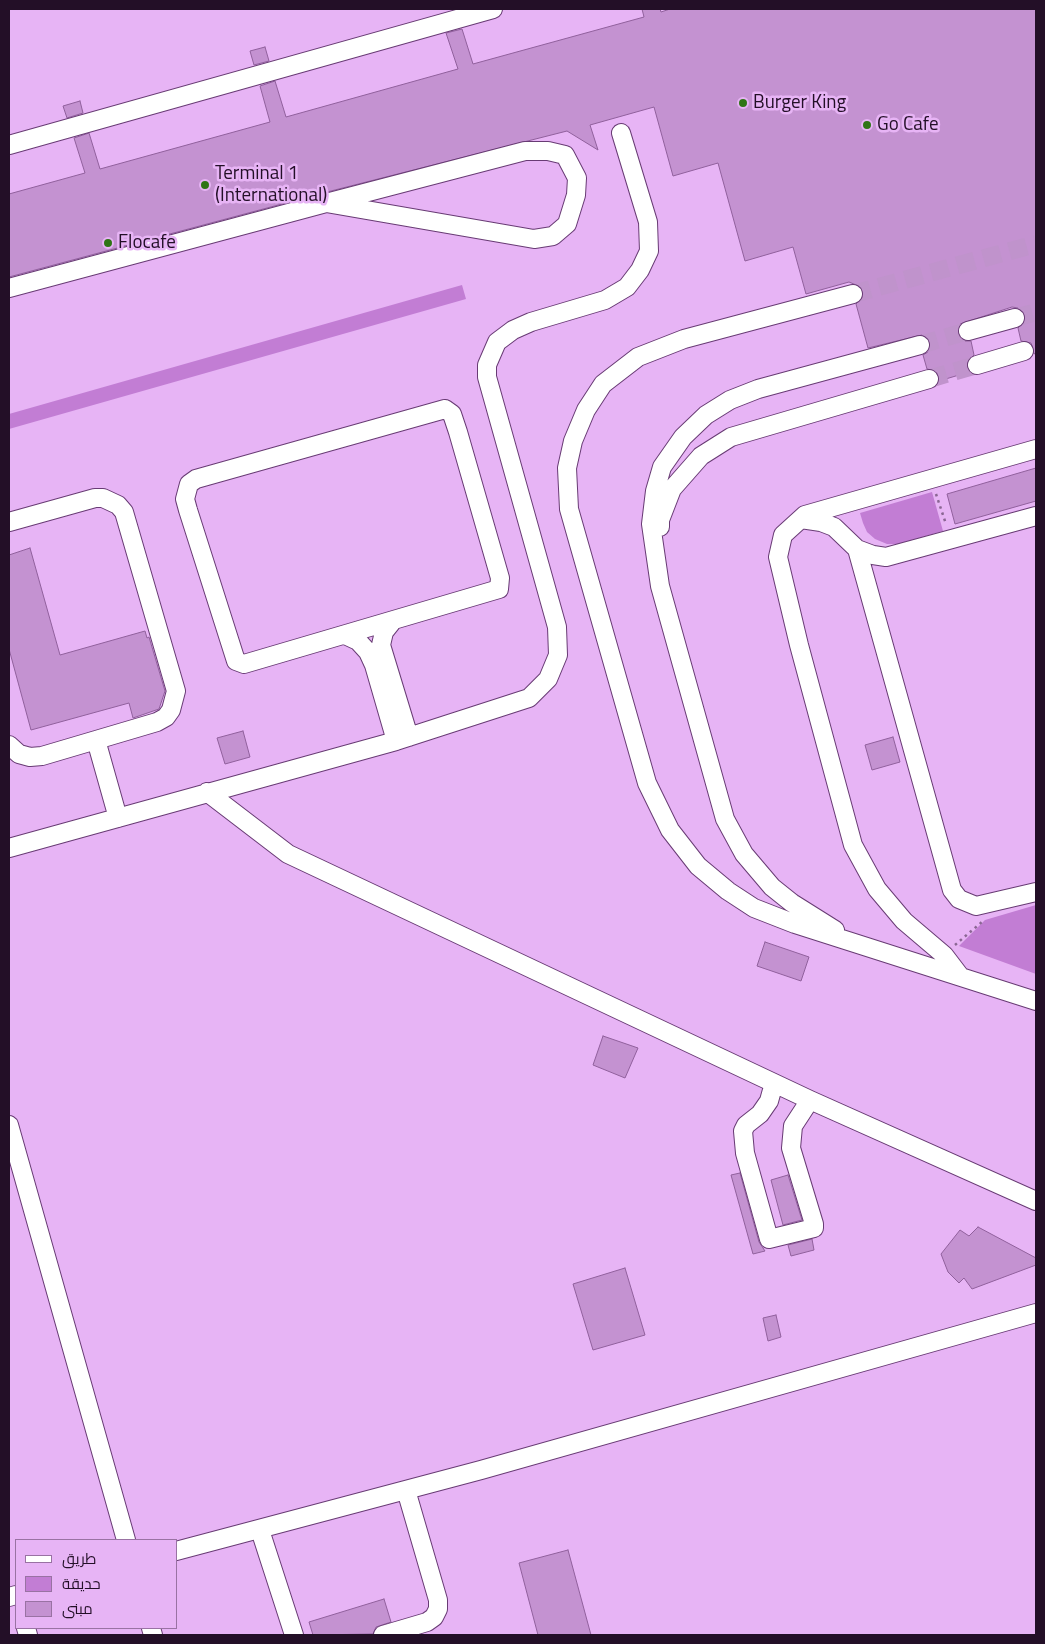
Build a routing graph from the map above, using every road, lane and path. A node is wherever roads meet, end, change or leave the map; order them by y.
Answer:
1 (493, 9) edge
2 (621, 133) dead end
3 (9, 145) edge
4 (326, 203) junction
5 (9, 288) edge
6 (853, 294) tunnel mouth
7 (1015, 318) tunnel mouth
8 (968, 331) tunnel mouth
9 (920, 345) tunnel mouth
10 (1024, 351) dead end
11 (977, 364) tunnel mouth
12 (929, 379) tunnel mouth
13 (1036, 449) edge
14 (932, 479) junction
15 (1036, 516) edge
16 (799, 519) junction
17 (9, 522) edge
18 (951, 540) junction
19 (857, 549) junction
20 (660, 586) junction
21 (392, 622) junction
22 (345, 635) junction
23 (403, 739) junction
24 (96, 740) junction
25 (9, 746) edge
26 (207, 792) junction
27 (118, 818) junction
28 (9, 848) edge
29 (1036, 892) edge
30 (988, 917) dead end
31 (863, 944) junction
32 (944, 955) junction
33 (960, 976) junction
34 (1032, 1002) edge
35 (774, 1083) junction
36 (810, 1100) junction
37 (9, 1125) edge
38 (1036, 1201) edge
39 (1036, 1313) edge
40 (406, 1490) junction
41 (260, 1530) junction
42 (126, 1539) edge
43 (178, 1550) edge
44 (294, 1635) edge
45 (383, 1635) edge

1 - 3 lane
2 - 23 lane
4 - 4 lane
4 - 5 lane
6 - 31 lane
7 - 8 lane
9 - 20 lane
10 - 11 lane
12 - 20 lane
13 - 14 lane
14 - 16 lane
14 - 18 path
15 - 18 lane
16 - 19 lane
16 - 32 lane
17 - 24 lane
18 - 19 lane
19 - 29 lane
20 - 31 lane
21 - 22 lane
21 - 22 lane
21 - 23 lane
22 - 23 lane
23 - 26 lane
24 - 25 lane
24 - 27 lane
26 - 27 lane
26 - 35 lane
27 - 28 lane
30 - 32 path
31 - 33 lane
32 - 33 lane
33 - 34 lane
35 - 36 lane
35 - 36 lane
36 - 38 lane
37 - 42 lane
39 - 40 lane
40 - 41 lane
40 - 45 lane
41 - 43 lane
41 - 44 lane

